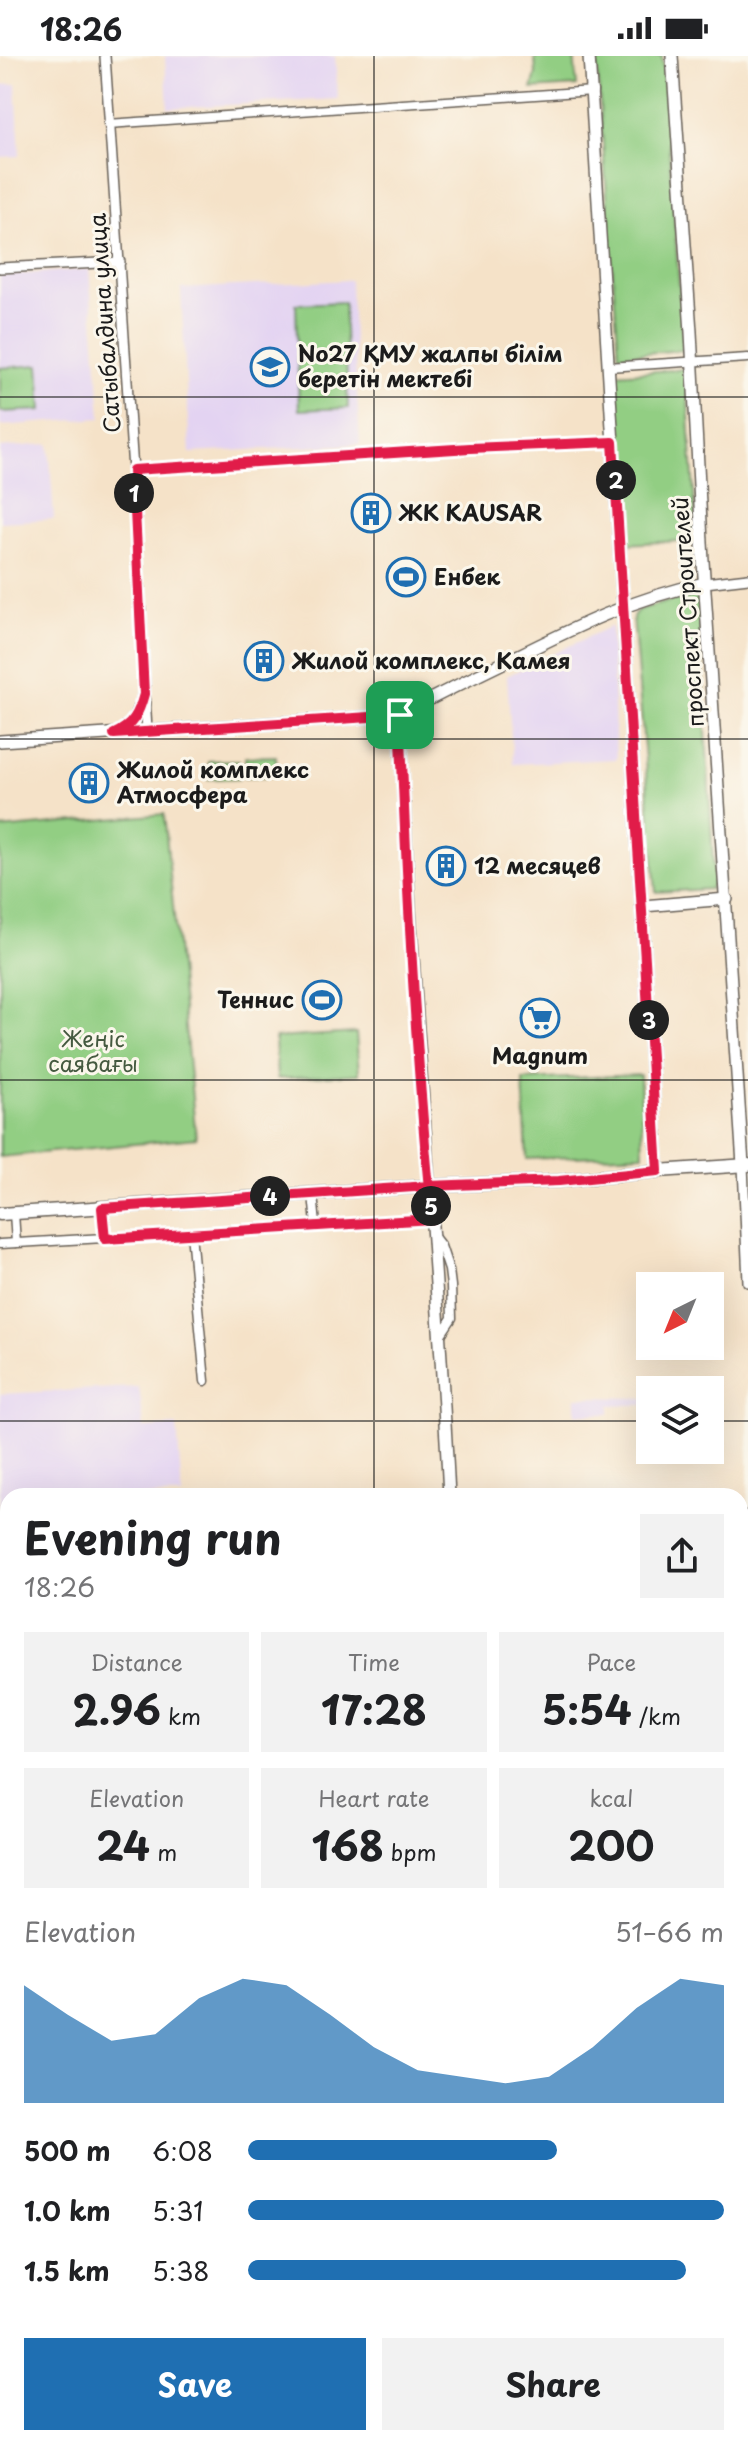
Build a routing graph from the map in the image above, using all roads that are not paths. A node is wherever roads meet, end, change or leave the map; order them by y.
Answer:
1 (105, 56) edge
2 (672, 56) edge
3 (591, 59) edge
4 (593, 91) junction
5 (108, 124) junction
6 (120, 262) junction
7 (0, 268) edge
8 (748, 358) edge
9 (693, 362) junction
10 (608, 367) junction
11 (613, 442) junction
12 (133, 470) junction
13 (748, 578) edge
14 (705, 583) junction
15 (624, 607) junction
16 (144, 694) junction
17 (400, 715) junction
18 (147, 731) junction
19 (114, 734) junction
20 (0, 741) edge
21 (727, 899) junction
22 (643, 906) junction
23 (746, 1165) edge
24 (658, 1171) junction
25 (429, 1186) junction
26 (746, 1192) edge
27 (313, 1194) junction
28 (102, 1208) junction
29 (14, 1213) junction
30 (0, 1214) edge
31 (432, 1219) junction
32 (316, 1225) junction
33 (191, 1233) junction
34 (105, 1239) junction
35 (16, 1243) junction
36 (0, 1244) edge
37 (748, 1264) edge
38 (748, 1282) edge
39 (205, 1381) dead end
40 (447, 1488) edge

1 - 5 street, Сатыбалдина улица
2 - 9 main road, проспект Строителей
3 - 4 main road
4 - 5 street
4 - 10 main road
5 - 6 street, Сатыбалдина улица
6 - 7 street
6 - 12 street, Сатыбалдина улица
8 - 9 street
9 - 10 street
9 - 14 main road, проспект Строителей
10 - 11 main road
11 - 12 street
11 - 15 main road
12 - 16 street, Сатыбалдина улица
13 - 14 street
14 - 15 main road
14 - 21 main road, проспект Строителей
15 - 17 main road
15 - 22 main road
16 - 18 street, Сатыбалдина улица
16 - 19 main road
17 - 18 main road
17 - 25 main road
18 - 19 main road
19 - 20 main road
21 - 22 main road
21 - 23 main road, проспект Строителей
22 - 24 main road
23 - 24 main road
23 - 26 street
24 - 25 main road
25 - 27 main road
25 - 31 main road
26 - 37 street
27 - 28 main road
27 - 32 street
28 - 29 main road
28 - 34 street
29 - 30 main road
29 - 35 street
31 - 32 street
31 - 40 main road
32 - 33 street
33 - 34 street
33 - 39 street
34 - 35 street
35 - 36 street
37 - 38 street

